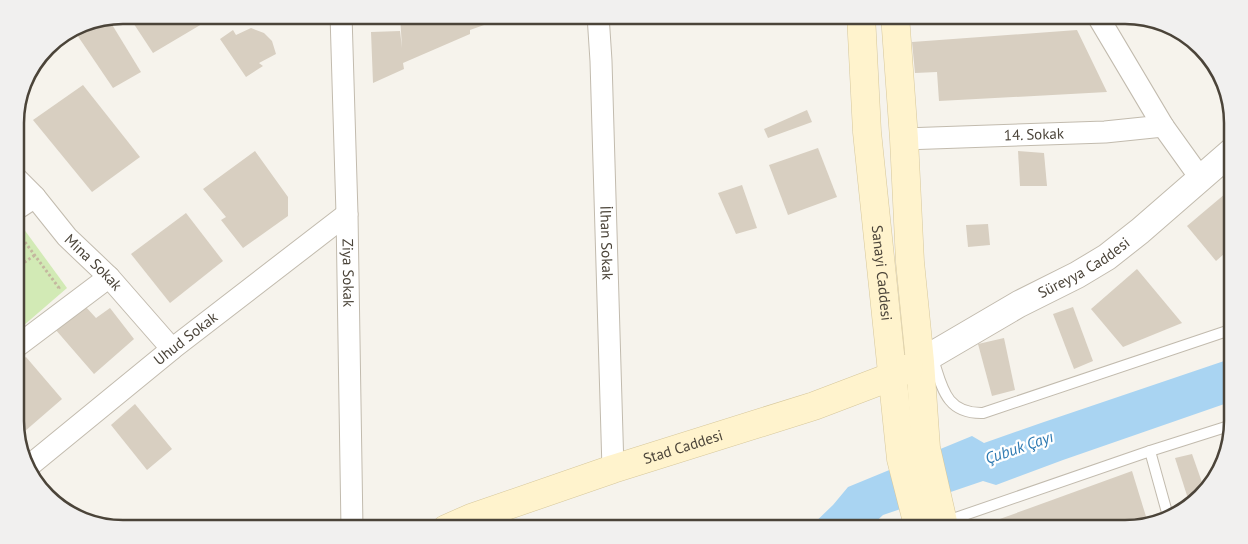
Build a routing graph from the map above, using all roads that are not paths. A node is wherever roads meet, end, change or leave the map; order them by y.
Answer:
1 (341, 24) edge
2 (598, 24) edge
3 (861, 24) edge
4 (896, 24) edge
5 (1102, 24) edge
6 (1163, 126) junction
7 (904, 139) junction
8 (1224, 158) edge
9 (1201, 179) junction
10 (24, 186) edge
11 (35, 197) junction
12 (24, 205) edge
13 (347, 214) junction
14 (109, 277) junction
15 (1224, 332) edge
16 (24, 341) edge
17 (172, 349) junction
18 (926, 359) junction
19 (893, 376) junction
20 (1223, 428) edge
21 (1150, 451) junction
22 (33, 463) edge
23 (613, 469) junction
24 (1167, 511) edge
25 (352, 520) edge
26 (466, 520) edge
27 (932, 520) edge
28 (934, 520) edge
29 (955, 520) edge

1 - 13 street, Ziya Sokak
2 - 23 street, İlhan Sokak
3 - 19 main road, Sanayi Caddesi
4 - 7 main road, Sanayi Caddesi
5 - 6 street
6 - 7 street, 14. Sokak
6 - 9 street
7 - 18 main road, Sanayi Caddesi
8 - 9 street, Süreyya Caddesi
9 - 18 street, Süreyya Caddesi
10 - 11 street, Mina Sokak
11 - 12 street
11 - 14 street, Mina Sokak
13 - 17 street, Uhud Sokak
13 - 25 street, Ziya Sokak
14 - 16 street
14 - 17 street, Mina Sokak
15 - 18 lane
17 - 22 street, Uhud Sokak
18 - 19 main road, Stad Caddesi
18 - 28 main road, Sanayi Caddesi
19 - 23 main road, Stad Caddesi
19 - 27 main road, Sanayi Caddesi
20 - 21 lane
21 - 24 lane
21 - 29 lane
23 - 26 main road, Stad Caddesi

